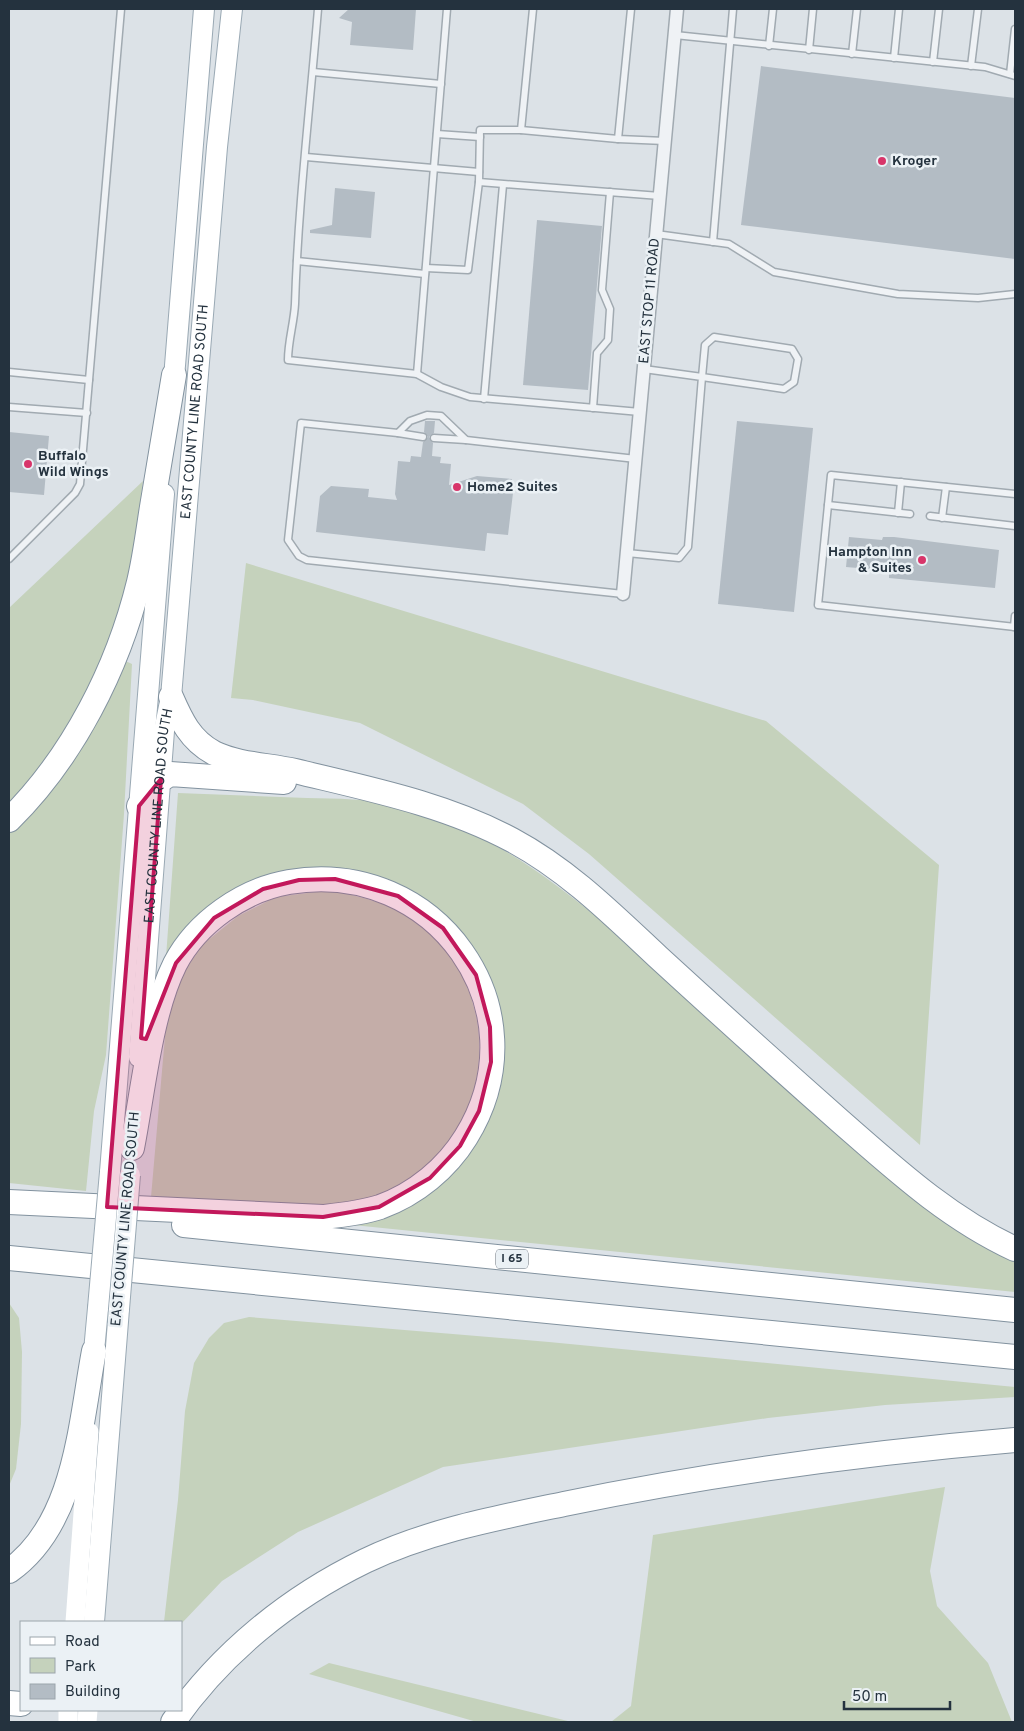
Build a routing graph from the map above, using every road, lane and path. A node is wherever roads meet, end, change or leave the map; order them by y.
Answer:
1 (121, 9) edge
2 (204, 9) edge
3 (232, 9) edge
4 (318, 9) edge
5 (447, 9) edge
6 (533, 9) edge
7 (631, 9) edge
8 (677, 9) edge
9 (733, 9) edge
10 (772, 9) edge
11 (813, 9) edge
12 (857, 9) edge
13 (900, 9) edge
14 (939, 9) edge
15 (978, 9) edge
16 (1015, 28) edge
17 (675, 35) junction
18 (730, 42) junction
19 (769, 46) junction
20 (809, 50) junction
21 (852, 54) junction
22 (894, 58) junction
23 (933, 62) junction
24 (972, 66) junction
25 (313, 72) junction
26 (1012, 75) edge
27 (441, 84) junction
28 (521, 130) junction
29 (437, 134) junction
30 (480, 136) junction
31 (618, 139) junction
32 (665, 140) junction
33 (306, 157) junction
34 (434, 170) junction
35 (479, 172) junction
36 (479, 182) junction
37 (503, 185) junction
38 (610, 192) junction
39 (660, 196) junction
40 (656, 234) junction
41 (713, 242) junction
42 (297, 261) junction
43 (425, 271) junction
44 (1015, 294) edge
45 (644, 368) junction
46 (9, 372) edge
47 (417, 374) junction
48 (174, 375) junction
49 (702, 377) junction
50 (89, 380) junction
51 (484, 398) junction
52 (9, 407) edge
53 (593, 408) junction
54 (640, 412) junction
55 (87, 413) junction
56 (398, 433) junction
57 (423, 437) dead end
58 (434, 438) dead end
59 (466, 440) junction
60 (636, 459) junction
61 (901, 482) junction
62 (946, 487) junction
63 (1015, 494) edge
64 (828, 505) junction
65 (898, 513) junction
66 (910, 514) dead end
67 (930, 516) dead end
68 (942, 518) junction
69 (1015, 526) edge
70 (627, 553) junction
71 (9, 559) edge
72 (623, 594) joint
73 (1015, 616) edge
74 (1015, 627) edge
75 (170, 697) junction
76 (161, 778) junction
77 (351, 784) junction
78 (139, 806) junction
79 (9, 820) edge
80 (132, 1148) junction
81 (9, 1202) edge
82 (9, 1207) edge
83 (1015, 1250) edge
84 (9, 1258) edge
85 (9, 1273) edge
86 (203, 1278) junction
87 (1015, 1310) edge
88 (94, 1351) junction
89 (1015, 1357) edge
90 (1015, 1440) edge
91 (9, 1571) edge
92 (75, 1621) edge
93 (94, 1621) edge
94 (173, 1722) edge

1 - 50 lane
2 - 48 main road, EAST COUNTY LINE ROAD SOUTH
3 - 75 main road, EAST COUNTY LINE ROAD SOUTH
4 - 25 lane
5 - 27 lane
6 - 28 lane
7 - 31 lane
8 - 17 street, EAST STOP 11 ROAD
9 - 18 lane
10 - 19 lane
11 - 20 lane
12 - 21 lane
13 - 22 lane
14 - 23 lane
15 - 24 lane
16 - 26 lane
17 - 18 lane
17 - 32 street, EAST STOP 11 ROAD
18 - 19 lane
18 - 41 lane
19 - 20 lane
20 - 21 lane
21 - 22 lane
22 - 23 lane
23 - 24 lane
24 - 26 lane
25 - 27 lane
25 - 33 lane
27 - 29 lane
28 - 30 lane
28 - 31 lane
29 - 30 lane
29 - 34 lane
30 - 35 lane
31 - 32 lane
32 - 39 street, EAST STOP 11 ROAD
33 - 34 lane
33 - 42 lane
34 - 35 lane
34 - 43 lane
35 - 36 lane
36 - 37 lane
36 - 43 lane
37 - 38 lane
37 - 51 lane
38 - 39 lane
38 - 53 lane
39 - 40 street, EAST STOP 11 ROAD
40 - 41 lane
40 - 45 street, EAST STOP 11 ROAD
41 - 44 lane
42 - 43 lane
42 - 47 lane
43 - 47 lane
45 - 49 lane
45 - 54 street, EAST STOP 11 ROAD
46 - 50 lane
47 - 51 lane
48 - 78 main road, EAST COUNTY LINE ROAD SOUTH
48 - 79 highway
49 - 49 lane
49 - 70 lane
50 - 55 lane
51 - 53 lane
52 - 55 lane
53 - 54 lane
54 - 60 street, EAST STOP 11 ROAD
55 - 71 lane
56 - 57 lane
56 - 59 lane
56 - 72 lane
58 - 59 lane
59 - 60 lane
60 - 70 street, EAST STOP 11 ROAD
61 - 62 lane
61 - 64 lane
61 - 65 lane
62 - 63 lane
62 - 68 lane
64 - 65 lane
64 - 74 lane
65 - 66 lane
67 - 68 lane
68 - 69 lane
70 - 72 street, EAST STOP 11 ROAD
73 - 74 lane
75 - 76 main road, EAST COUNTY LINE ROAD SOUTH
75 - 77 highway
76 - 77 highway
76 - 78 highway
76 - 80 main road, EAST COUNTY LINE ROAD SOUTH
77 - 83 highway
78 - 88 main road, EAST COUNTY LINE ROAD SOUTH, bridge
80 - 81 highway
80 - 93 main road, EAST COUNTY LINE ROAD SOUTH, bridge
82 - 87 highway, I 65
84 - 86 highway
85 - 86 highway
86 - 89 highway
88 - 91 highway
88 - 92 main road, EAST COUNTY LINE ROAD SOUTH
90 - 94 highway

